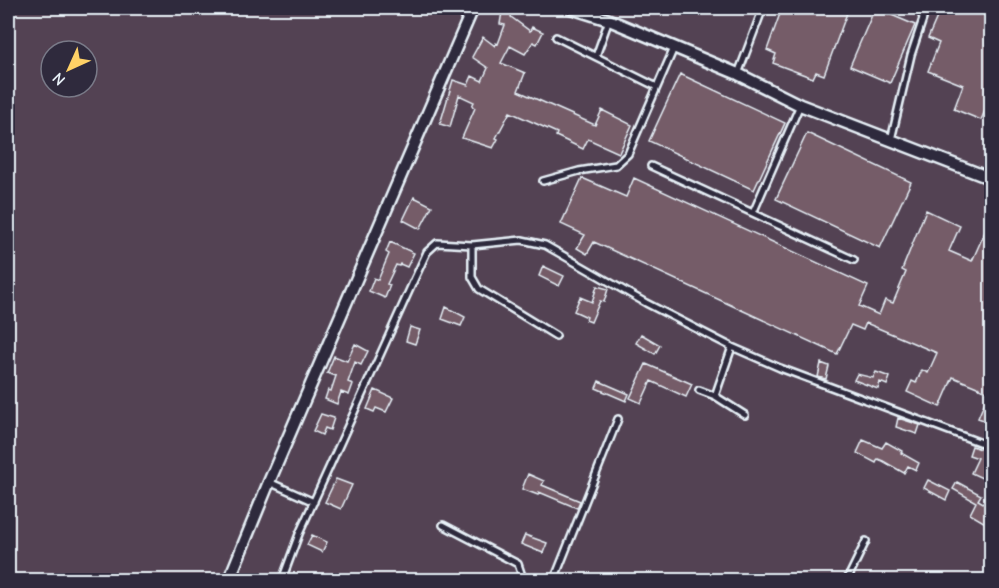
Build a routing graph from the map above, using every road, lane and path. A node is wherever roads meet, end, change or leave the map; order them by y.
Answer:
1 (473, 8) edge
2 (571, 8) edge
3 (763, 8) edge
4 (920, 8) edge
5 (609, 20) junction
6 (556, 37) dead end
7 (674, 48) junction
8 (596, 56) junction
9 (738, 74) junction
10 (657, 87) junction
11 (800, 105) junction
12 (891, 140) junction
13 (651, 166) dead end
14 (992, 179) edge
15 (543, 181) dead end
16 (753, 213) junction
17 (472, 245) junction
18 (855, 260) dead end
19 (556, 336) dead end
20 (732, 347) junction
21 (699, 390) dead end
22 (715, 396) junction
23 (746, 415) dead end
24 (618, 419) dead end
25 (992, 447) edge
26 (269, 482) junction
27 (314, 502) junction
28 (443, 525) dead end
29 (866, 541) dead end
30 (229, 580) edge
31 (282, 580) edge
32 (518, 580) edge
33 (554, 580) edge
34 (847, 580) edge

1 - 26 street
2 - 5 street
3 - 9 lane
4 - 12 lane
5 - 7 street
5 - 8 lane
6 - 8 lane
7 - 9 street
7 - 10 lane
8 - 10 lane
9 - 11 street
10 - 15 lane
11 - 12 street
11 - 16 lane
12 - 14 street
13 - 16 lane
16 - 18 lane
17 - 19 lane
17 - 20 lane
17 - 27 lane
20 - 22 lane
20 - 25 lane
21 - 22 lane
22 - 23 lane
24 - 33 lane
26 - 27 lane
26 - 30 street
27 - 31 lane
28 - 32 lane
29 - 34 lane

